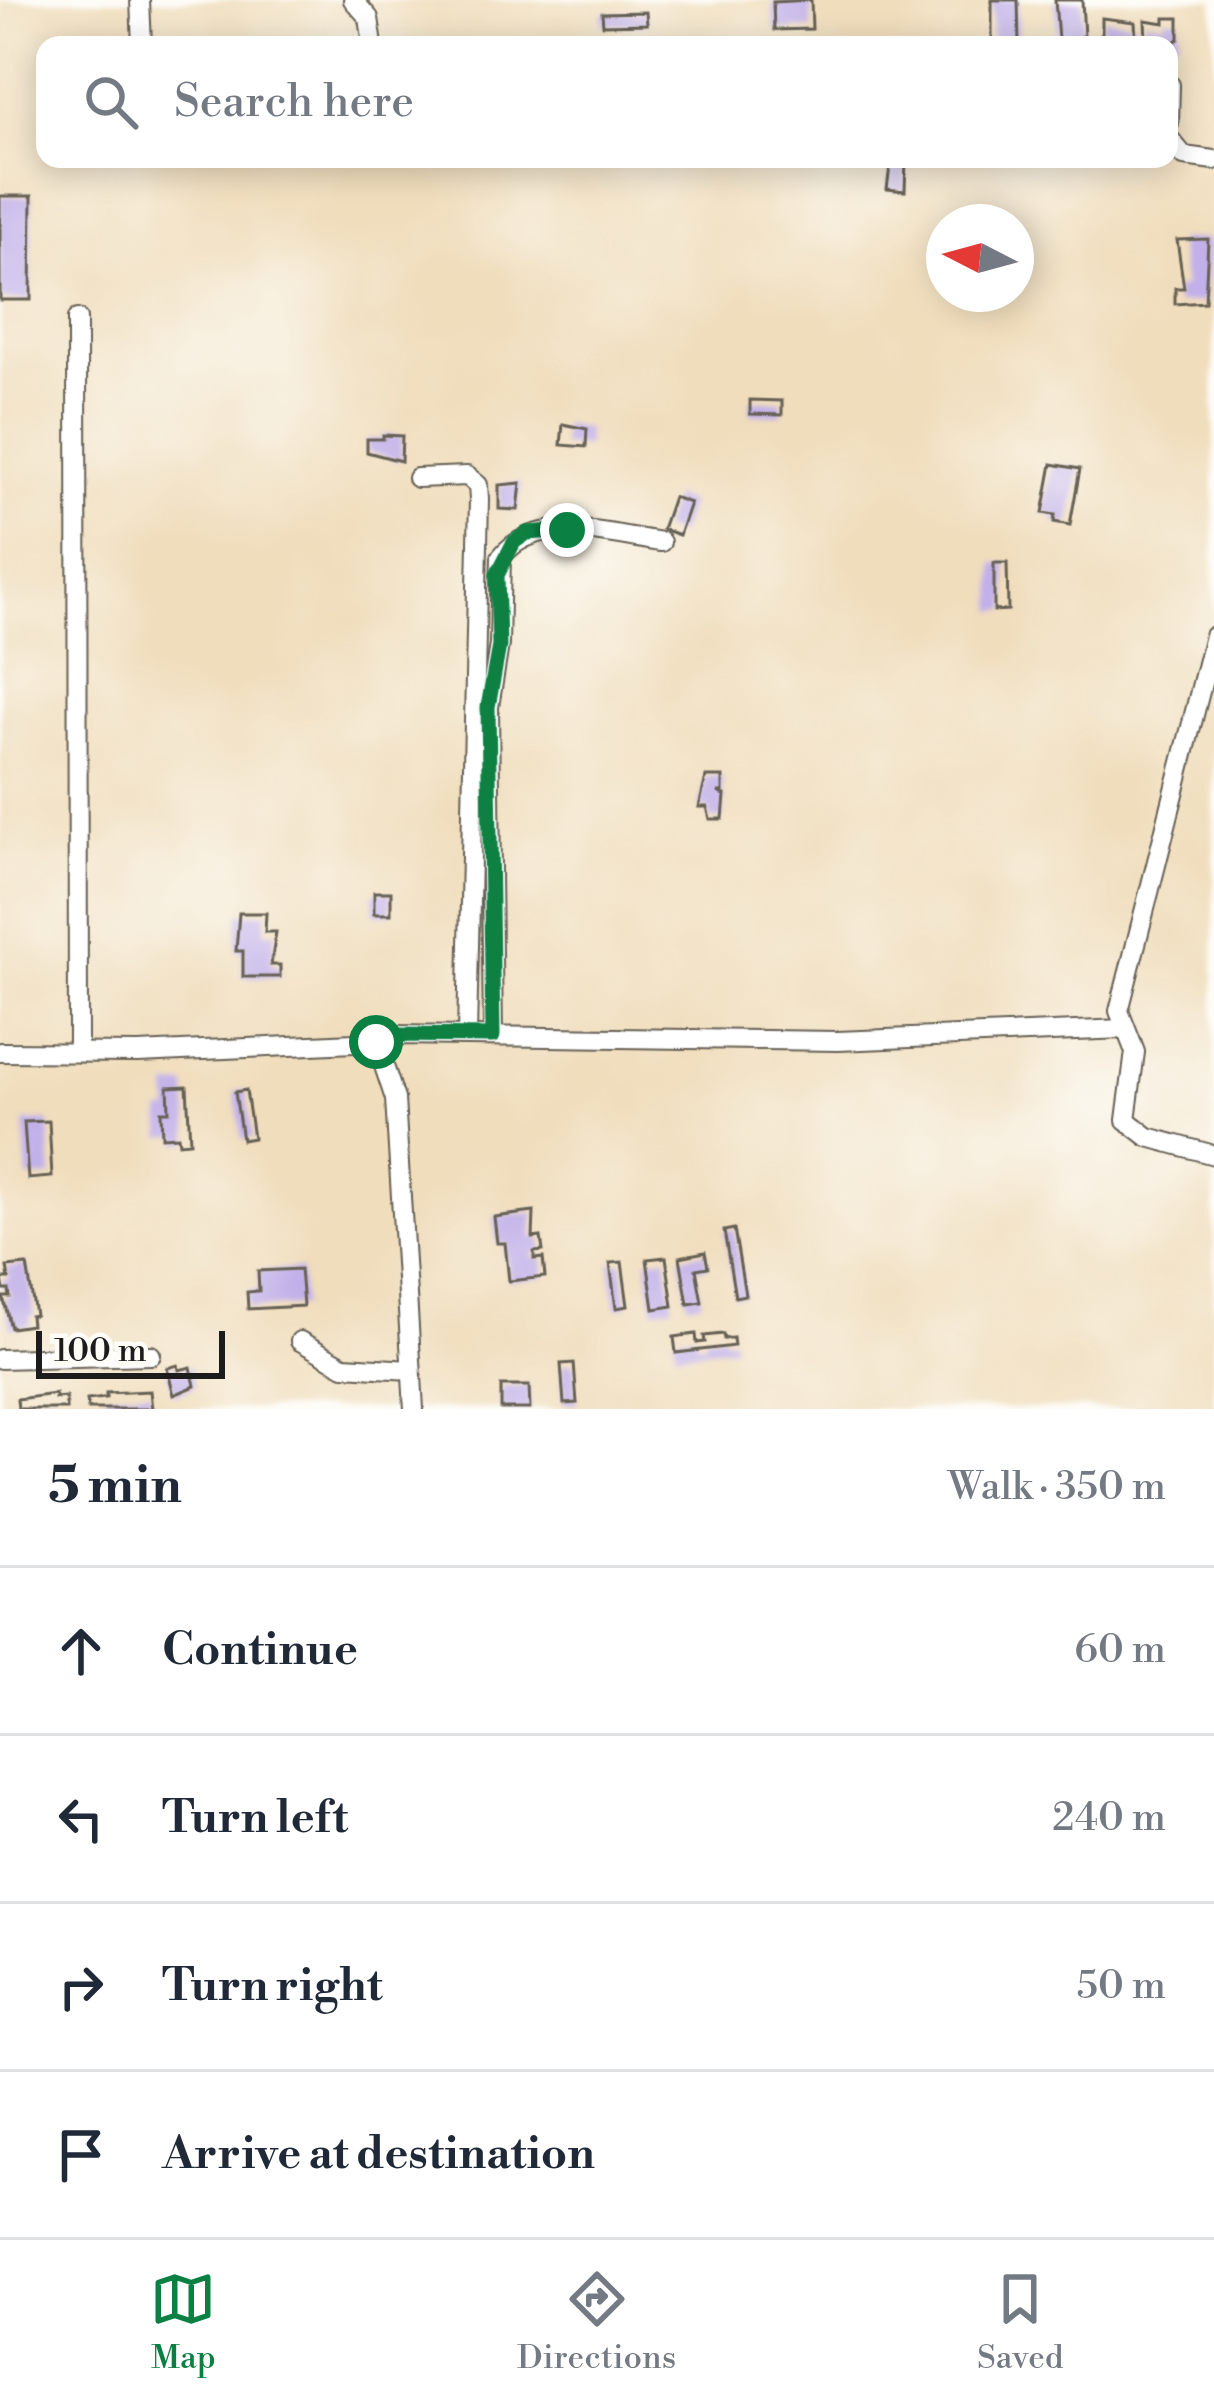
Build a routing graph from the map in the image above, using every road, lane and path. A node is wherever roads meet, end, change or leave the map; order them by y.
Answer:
1 (140, 0) edge
2 (353, 0) edge
3 (142, 36) edge
4 (372, 36) edge
5 (1178, 149) edge
6 (1214, 160) edge
7 (76, 319) dead end
8 (417, 478) dead end
9 (661, 542) dead end
10 (1214, 636) edge
11 (1124, 1029) junction
12 (467, 1035) junction
13 (493, 1036) junction
14 (376, 1042) junction
15 (0, 1052) edge
16 (78, 1052) junction
17 (1214, 1155) edge
18 (300, 1341) dead end
19 (151, 1355) dead end
20 (0, 1359) edge
21 (411, 1370) junction
22 (414, 1409) edge

1 - 3 street
2 - 4 street
5 - 6 street
7 - 16 street
8 - 12 street
9 - 13 street
10 - 11 street
11 - 13 street
11 - 17 street
12 - 13 street
12 - 14 street
14 - 16 street
14 - 21 street
15 - 16 street
18 - 21 street
19 - 20 street
21 - 22 street

